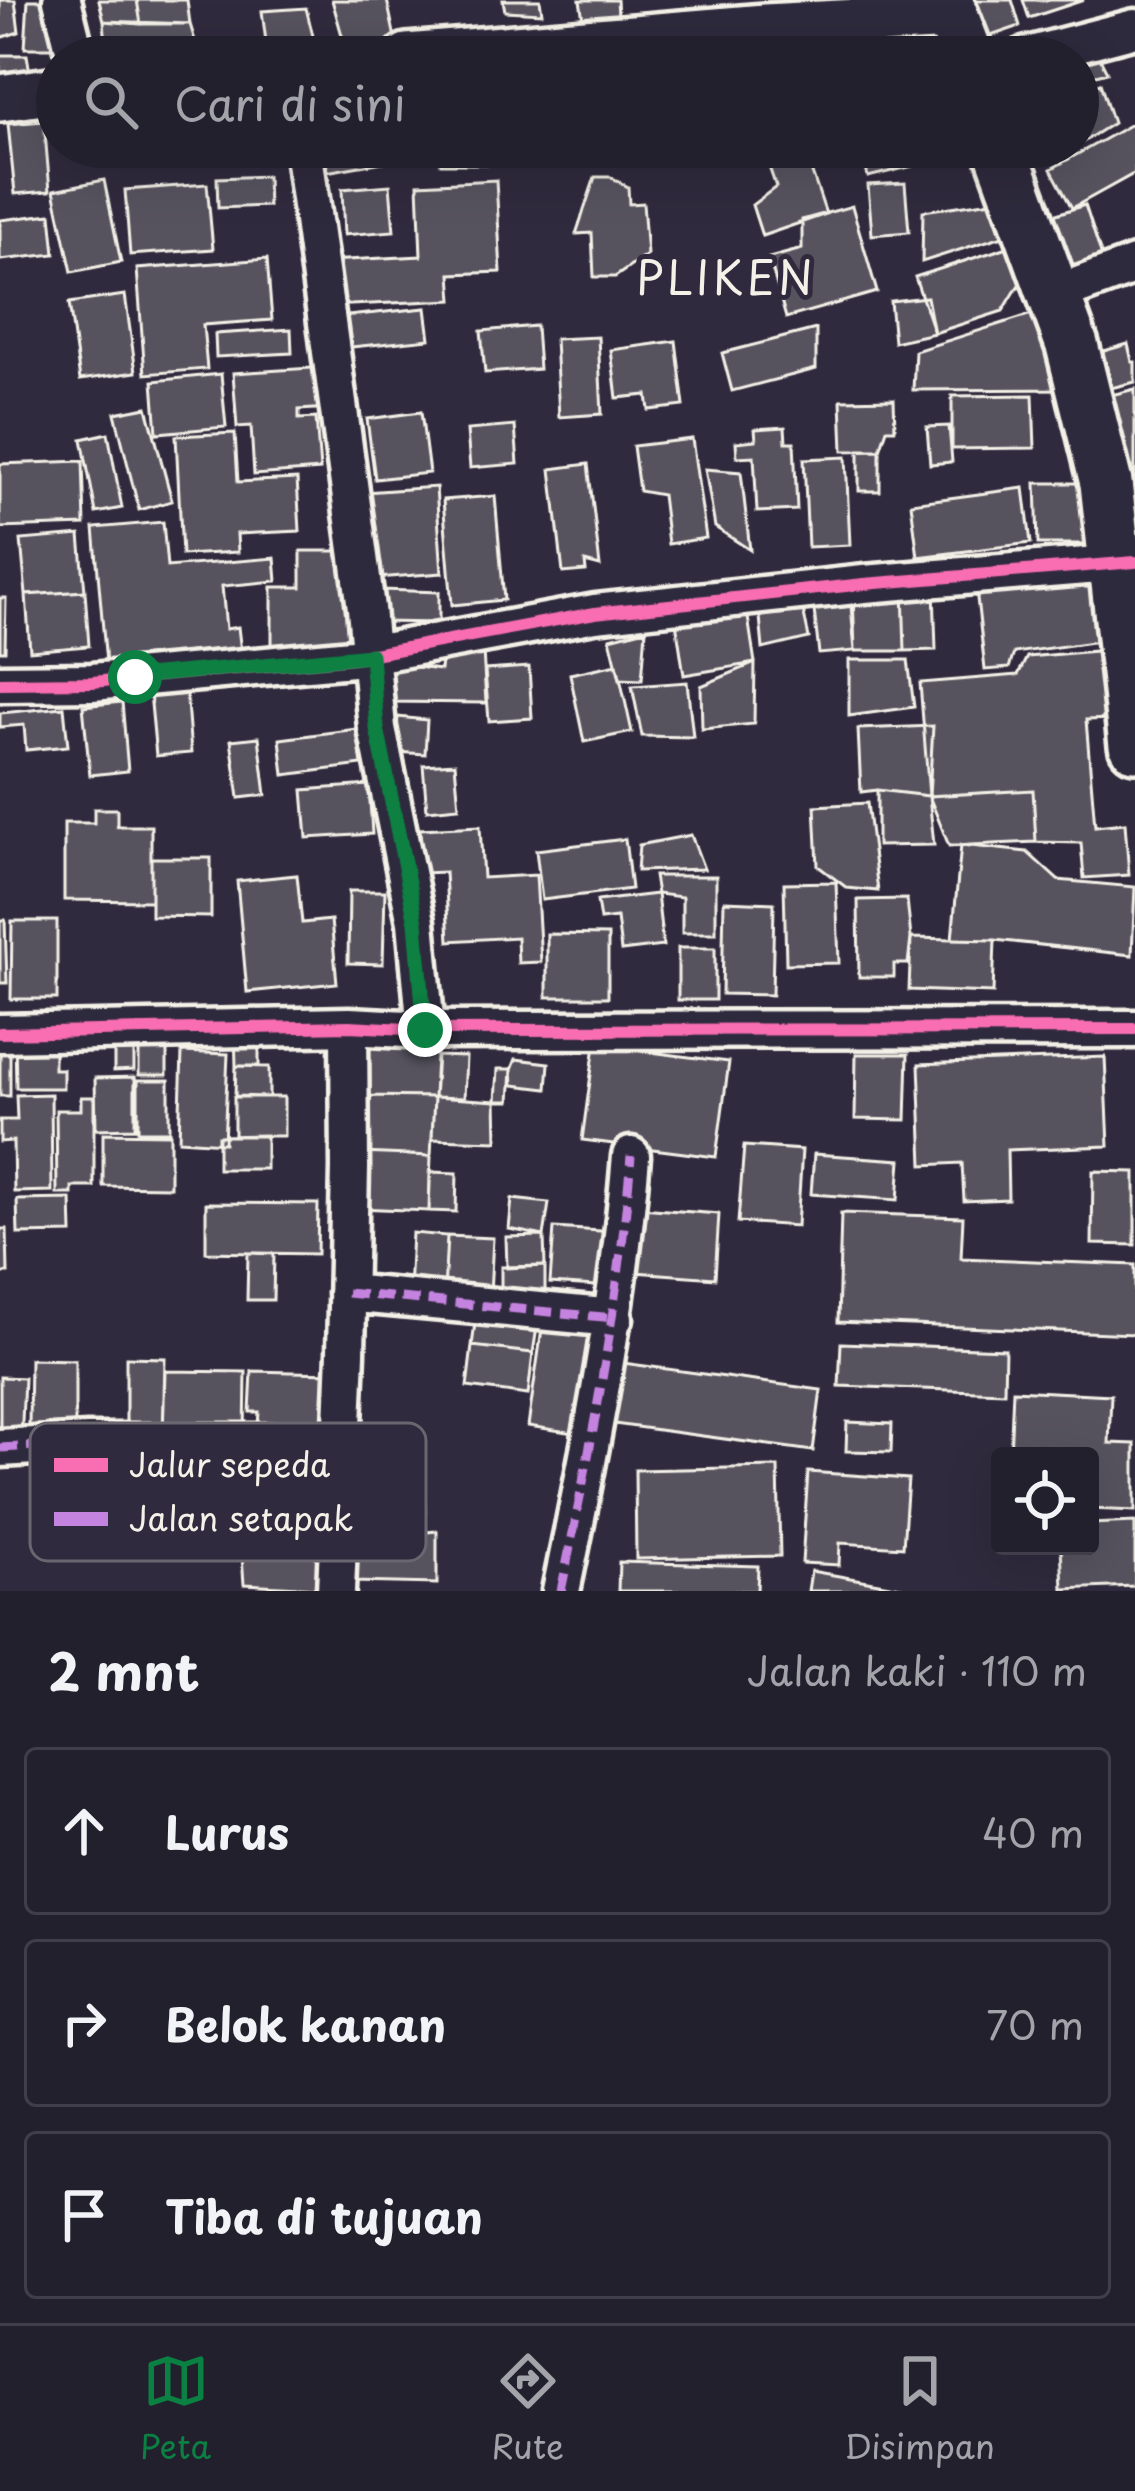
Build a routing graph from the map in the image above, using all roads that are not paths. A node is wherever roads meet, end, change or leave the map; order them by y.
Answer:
1 (62, 0) edge
2 (956, 25) edge
3 (1135, 28) edge
4 (71, 36) edge
5 (658, 36) edge
6 (1099, 37) edge
7 (36, 94) edge
8 (0, 98) edge
9 (306, 168) edge
10 (1008, 168) edge
11 (1135, 265) edge
12 (1054, 295) junction
13 (1124, 563) edge
14 (371, 655) junction
15 (0, 683) edge
16 (1135, 745) edge
17 (349, 1026) junction
18 (1135, 1029) edge
19 (425, 1030) junction
20 (0, 1033) edge
21 (631, 1156) dead end
22 (347, 1293) junction
23 (614, 1318) junction
24 (343, 1423) edge
25 (30, 1447) edge
26 (0, 1448) edge
27 (336, 1561) edge
28 (335, 1591) edge
29 (561, 1591) edge

1 - 4 street
2 - 5 street
3 - 6 street
7 - 8 street
9 - 14 street
10 - 12 main road
11 - 12 street
12 - 13 main road
13 - 14 street
13 - 16 main road
14 - 15 street
14 - 19 street
17 - 19 street
17 - 20 street
17 - 22 street
18 - 19 street
21 - 23 street
22 - 23 street
22 - 24 street
23 - 29 street
25 - 26 street
27 - 28 street

